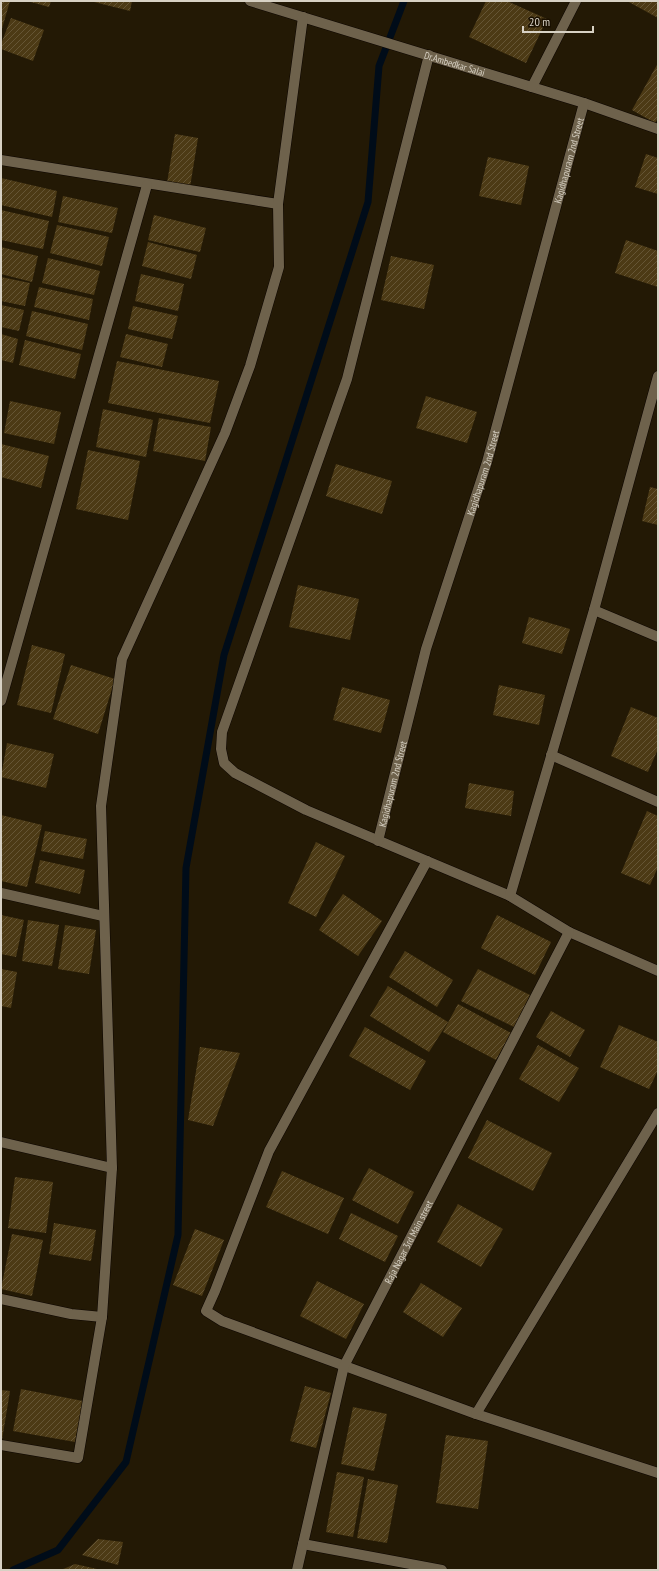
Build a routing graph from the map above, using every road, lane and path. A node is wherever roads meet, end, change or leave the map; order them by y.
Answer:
1 (250, 1) edge
2 (576, 1) edge
3 (303, 17) junction
4 (429, 55) junction
5 (532, 87) junction
6 (584, 103) junction
7 (658, 130) edge
8 (1, 160) edge
9 (147, 185) junction
10 (278, 204) junction
11 (658, 376) edge
12 (594, 610) junction
13 (658, 637) edge
14 (1, 701) edge
15 (551, 755) junction
16 (658, 802) edge
17 (378, 841) junction
18 (427, 861) junction
19 (1, 893) edge
20 (510, 896) junction
21 (103, 916) junction
22 (569, 932) junction
23 (658, 971) edge
24 (658, 1114) edge
25 (1, 1142) edge
26 (112, 1168) junction
27 (1, 1299) edge
28 (102, 1317) junction
29 (344, 1366) junction
30 (476, 1414) junction
31 (1, 1445) edge
32 (658, 1473) edge
33 (303, 1544) junction
34 (297, 1570) edge
35 (438, 1570) edge

1 - 3 street, Dr.Ambedkar Salai
2 - 5 street
3 - 4 street, Dr.Ambedkar Salai
3 - 10 street
4 - 5 street, Dr.Ambedkar Salai
4 - 17 street
5 - 6 street, Dr.Ambedkar Salai
6 - 7 street, Dr.Ambedkar Salai
6 - 17 street, Kagidhapuram 2nd Street
8 - 9 street
9 - 10 street
9 - 14 street
10 - 21 street
11 - 12 street
12 - 13 street
12 - 15 street
15 - 16 street
15 - 20 street
17 - 18 street
18 - 20 street
18 - 29 street
19 - 21 street
20 - 22 street
21 - 26 street
22 - 23 street
22 - 29 street, Raja Nagar 3rd Main street
24 - 30 street
25 - 26 street
26 - 28 street
27 - 28 street
28 - 31 street
29 - 30 street
29 - 33 street, Raja Nagar 3rd Main street
30 - 32 street
33 - 34 street, Raja Nagar 3rd Main street
33 - 35 street

